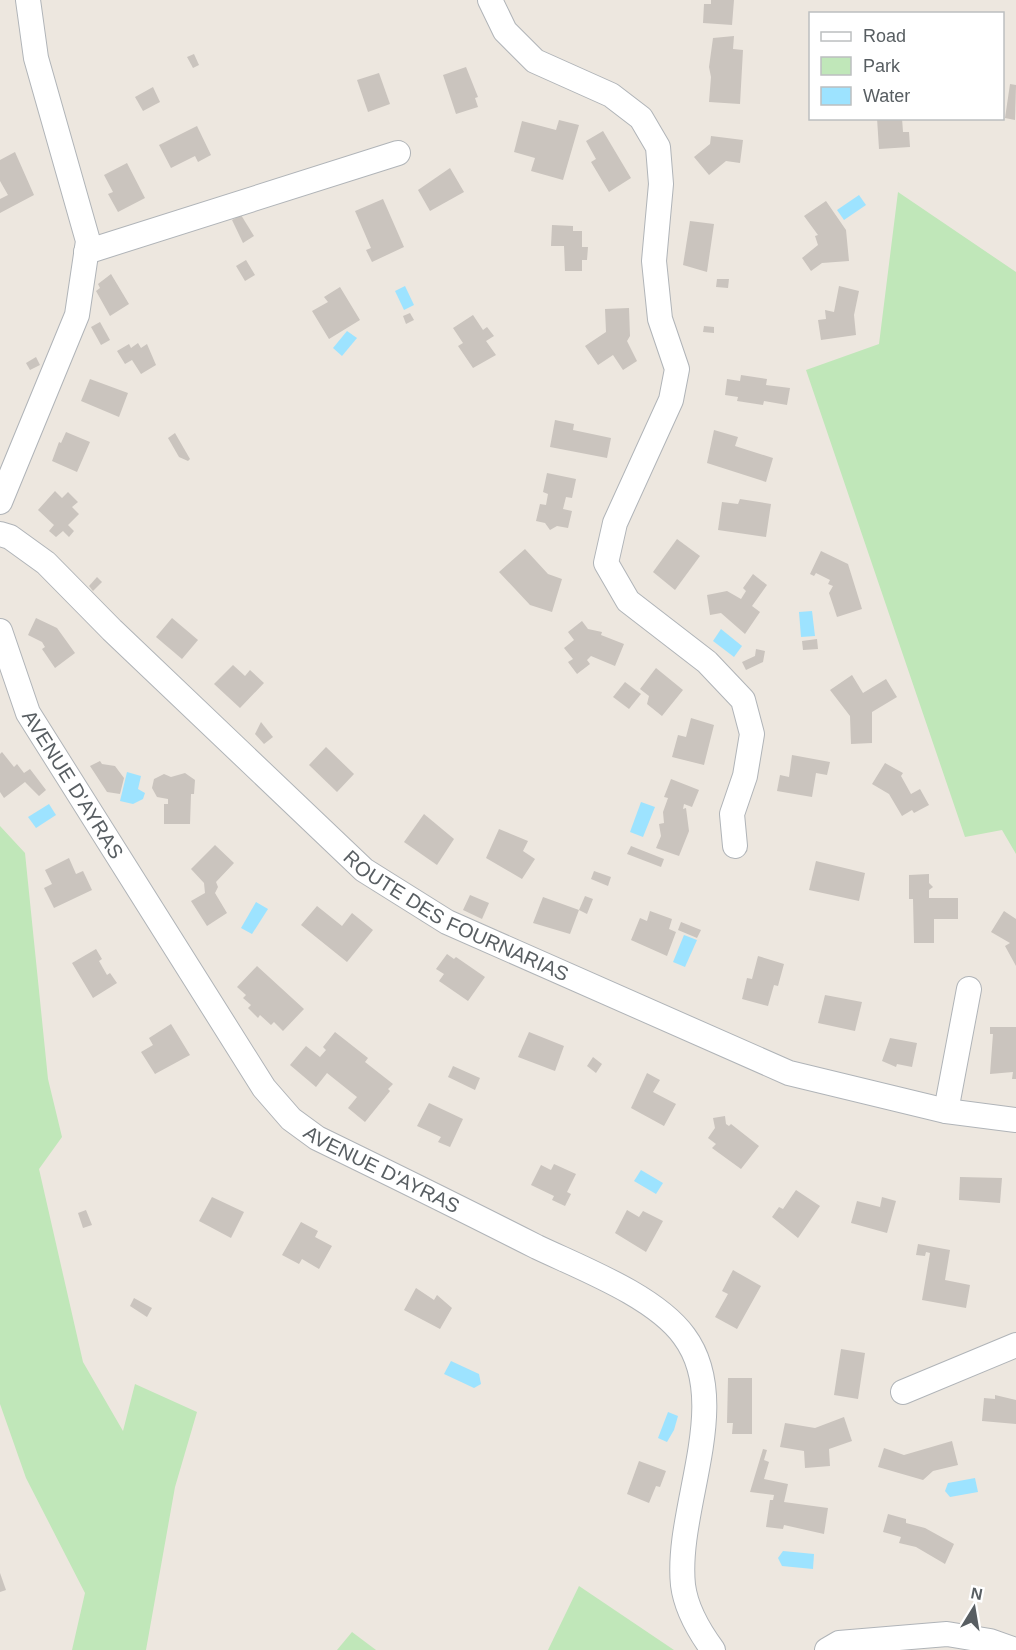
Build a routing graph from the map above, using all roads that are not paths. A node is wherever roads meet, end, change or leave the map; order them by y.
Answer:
1 (28, 0) edge
2 (490, 0) edge
3 (398, 153) dead end
4 (86, 252) junction
5 (0, 502) edge
6 (0, 534) edge
7 (0, 631) edge
8 (735, 846) dead end
9 (969, 989) dead end
10 (946, 1111) junction
11 (1016, 1120) edge
12 (1016, 1334) edge
13 (1016, 1345) edge
14 (903, 1392) dead end
15 (713, 1650) edge
16 (827, 1650) edge
17 (1015, 1650) edge

1 - 4 street
2 - 8 street
3 - 4 street
4 - 5 street
6 - 10 street, ROUTE DES FOURNARIAS
7 - 15 street, AVENUE D'AYRAS
9 - 10 street
10 - 11 street, ROUTE DES FOURNARIAS
12 - 13 street
13 - 14 street
16 - 17 street

